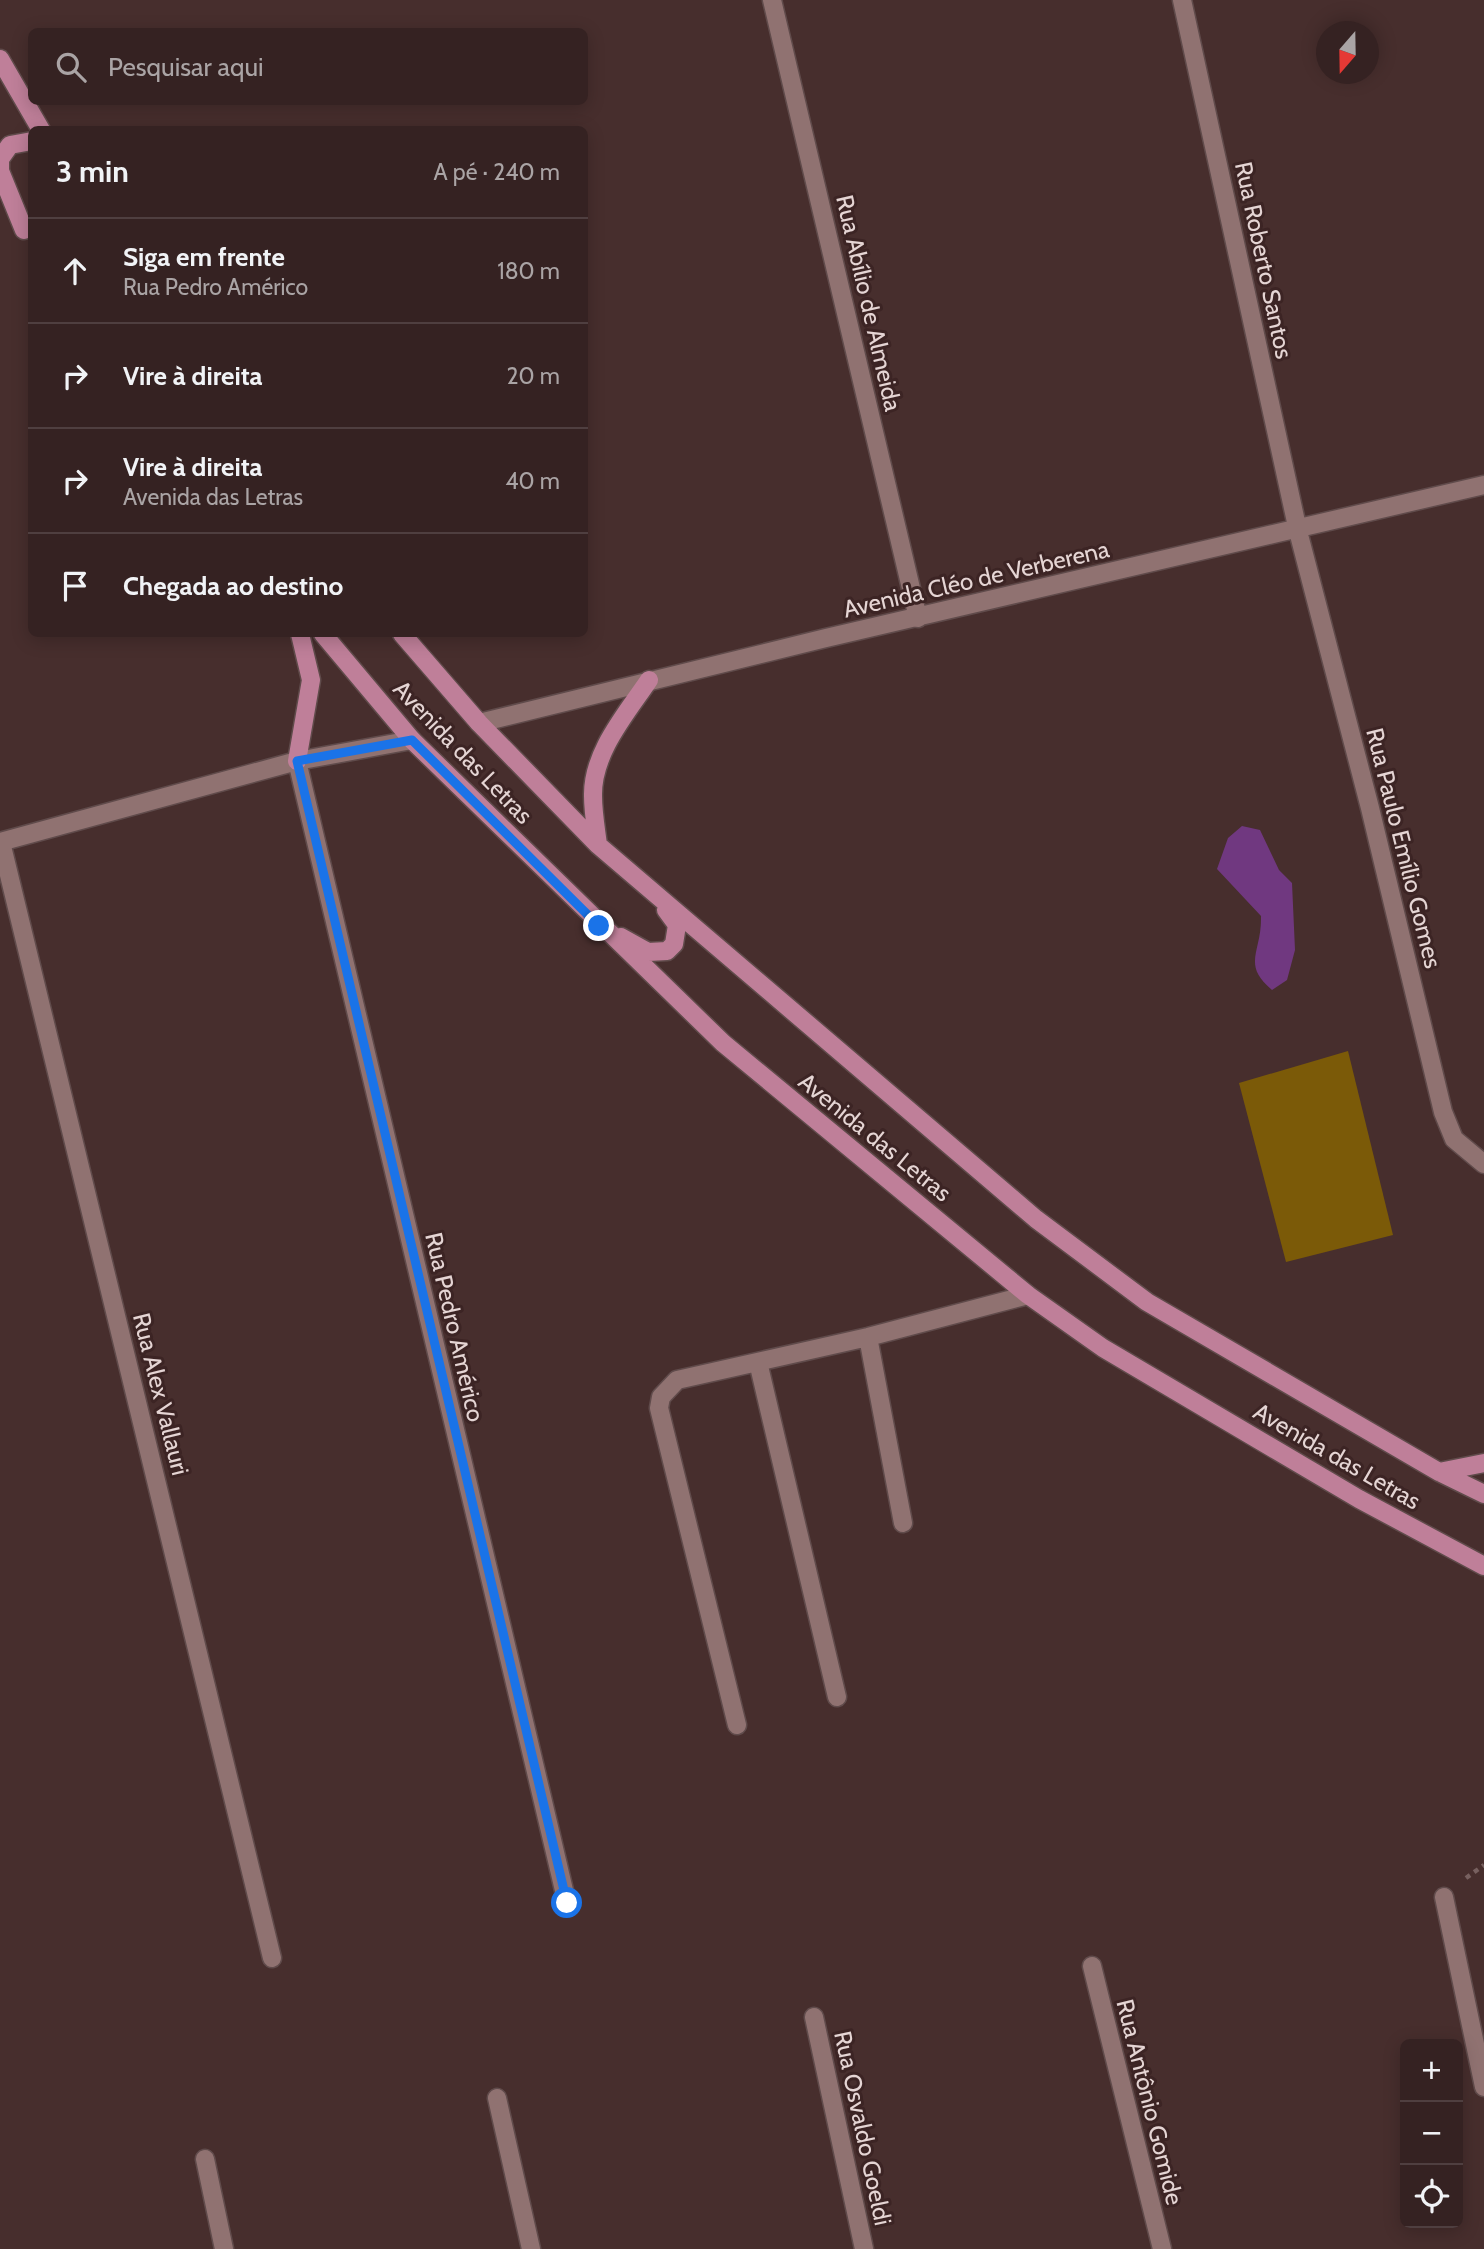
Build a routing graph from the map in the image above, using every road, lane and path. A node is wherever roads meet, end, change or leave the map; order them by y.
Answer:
1 (772, 0) edge
2 (1182, 0) edge
3 (0, 59) edge
4 (39, 126) edge
5 (28, 142) edge
6 (0, 170) edge
7 (0, 192) edge
8 (28, 236) edge
9 (1484, 485) edge
10 (1298, 531) junction
11 (918, 618) junction
12 (301, 637) edge
13 (326, 637) edge
14 (405, 637) edge
15 (649, 681) junction
16 (480, 723) junction
17 (412, 740) junction
18 (297, 761) junction
19 (0, 842) edge
20 (598, 845) junction
21 (647, 887) junction
22 (599, 926) junction
23 (1484, 1164) edge
24 (1028, 1295) junction
25 (868, 1337) junction
26 (758, 1362) junction
27 (1484, 1462) edge
28 (1439, 1472) junction
29 (1484, 1494) edge
30 (903, 1523) dead end
31 (1484, 1566) edge
32 (837, 1697) dead end
33 (737, 1726) dead end
34 (1444, 1897) dead end
35 (567, 1903) dead end
36 (272, 1958) dead end
37 (1092, 1966) dead end
38 (814, 2017) dead end
39 (1484, 2087) edge
40 (497, 2098) dead end
41 (205, 2159) dead end
42 (224, 2249) edge
43 (531, 2249) edge
44 (864, 2249) edge
45 (1162, 2249) edge

1 - 11 street, Rua Abílio de Almeida
2 - 10 street, Rua Roberto Santos
3 - 4 main road
5 - 6 main road
6 - 8 main road
7 - 8 main road
9 - 10 street, Avenida Cléo de Verberena
10 - 11 street, Avenida Cléo de Verberena
10 - 23 street, Rua Paulo Emílio Gomes
11 - 15 street, Avenida Cléo de Verberena
12 - 18 main road
13 - 17 main road, Avenida das Letras
14 - 16 main road, Avenida das Letras
15 - 16 street, Avenida Cléo de Verberena
15 - 20 main road
16 - 20 main road, Avenida das Letras
17 - 18 street
17 - 22 main road, Avenida das Letras
18 - 19 street
18 - 35 street, Rua Pedro Américo
19 - 36 street, Rua Alex Vallauri
20 - 21 main road, Avenida das Letras
21 - 22 main road
21 - 28 main road, Avenida das Letras
22 - 24 main road, Avenida das Letras
24 - 25 street
24 - 31 main road, Avenida das Letras
25 - 26 street
25 - 30 street
26 - 32 street
26 - 33 street
27 - 28 main road
28 - 29 main road, Avenida das Letras
34 - 39 street
37 - 45 street, Rua Antônio Gomide
38 - 44 street, Rua Osvaldo Goeldi
40 - 43 street
41 - 42 street

